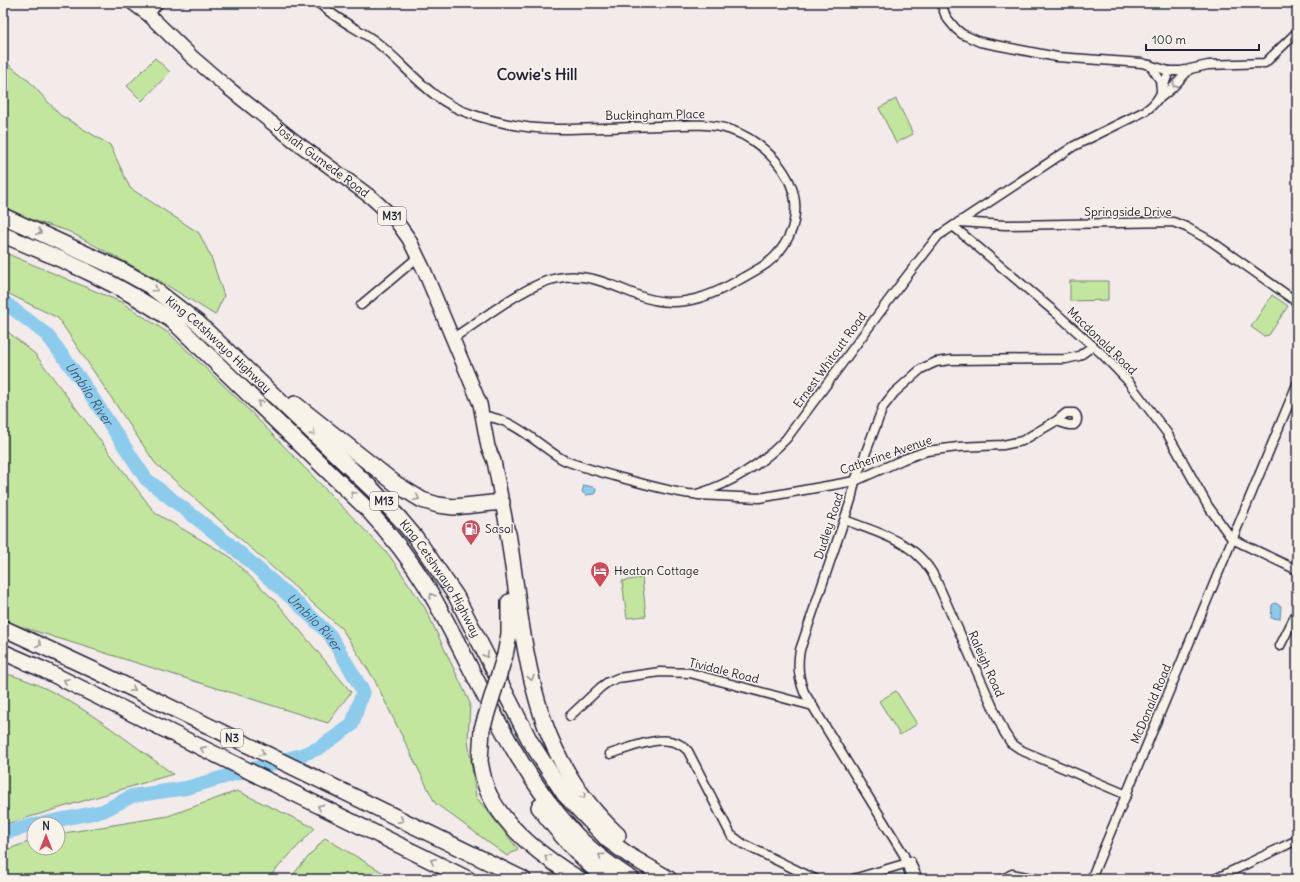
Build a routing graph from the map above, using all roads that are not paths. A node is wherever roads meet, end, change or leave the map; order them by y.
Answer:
1 (133, 3) edge
2 (159, 3) edge
3 (319, 3) edge
4 (941, 3) edge
5 (150, 16) junction
6 (1297, 32) edge
7 (1149, 64) junction
8 (1189, 70) junction
9 (1169, 71) junction
10 (1161, 96) junction
11 (3, 216) edge
12 (956, 224) junction
13 (3, 235) edge
14 (418, 257) junction
15 (1297, 302) edge
16 (361, 304) dead end
17 (453, 338) junction
18 (1093, 346) junction
19 (251, 374) junction
20 (1297, 384) edge
21 (483, 416) junction
22 (1056, 421) dead end
23 (855, 481) junction
24 (695, 494) junction
25 (498, 503) junction
26 (845, 520) junction
27 (504, 534) junction
28 (1232, 538) junction
29 (1297, 570) edge
30 (1297, 612) edge
31 (442, 613) junction
32 (3, 628) edge
33 (1280, 646) dead end
34 (3, 652) edge
35 (3, 660) edge
36 (44, 670) junction
37 (813, 706) junction
38 (570, 716) dead end
39 (610, 754) dead end
40 (1126, 795) junction
41 (1297, 840) edge
42 (909, 862) junction
43 (468, 879) edge
44 (523, 879) edge
45 (579, 879) edge
46 (606, 879) edge
47 (632, 879) edge
48 (669, 879) edge
49 (680, 879) edge
50 (815, 879) edge
51 (853, 879) edge
52 (911, 879) edge
53 (918, 879) edge
54 (1003, 879) edge
55 (1036, 879) edge
56 (1091, 879) edge
57 (1215, 879) edge

1 - 5 main road, Josiah Gumede Road / M31
2 - 5 street
3 - 17 street, Buckingham Place
4 - 7 street
5 - 14 main road, Josiah Gumede Road / M31
6 - 8 street
7 - 9 street
7 - 10 street
8 - 9 street
8 -> 10 street, Ernest Whitcutt Road
9 - 10 street
10 - 12 street, Ernest Whitcutt Road
11 -> 19 highway, King Cetshwayo Highway / M13
12 - 15 street, Springside Drive
12 - 18 street, Macdonald Road
12 - 24 street, Ernest Whitcutt Road
31 -> 13 highway, King Cetshwayo Highway / M13
14 - 16 street
14 - 17 main road, Josiah Gumede Road / M31
17 - 21 main road, Josiah Gumede Road / M31
18 - 23 street, Dudley Road
18 - 28 street, Macdonald Road
19 -> 25 highway
19 -> 48 highway, King Cetshwayo Highway / M13
20 - 28 street
21 - 24 street
21 - 25 main road, Josiah Gumede Road / M31
22 - 23 street, Catherine Avenue
23 - 24 street, Catherine Avenue
23 - 26 street, Dudley Road
25 - 27 main road, Josiah Gumede Road / M31
26 - 37 street, Dudley Road
26 - 40 street, Raleigh Road
45 -> 27 highway, bridge
27 -> 49 highway
28 - 29 street
28 - 40 street, McDonald Road
30 - 33 street
31 - 46 highway
47 -> 31 highway, King Cetshwayo Highway / M13
32 -> 44 highway, N3
34 - 36 highway, N3
35 - 36 highway
43 -> 36 highway, N3
37 - 38 street, Tividale Road
37 - 42 street, Dudley Road
39 - 50 street
40 - 56 street, McDonald Road
41 - 57 street
42 - 51 street
42 - 52 street, Dudley Road
42 - 53 street, Dudley Road
54 - 55 street

